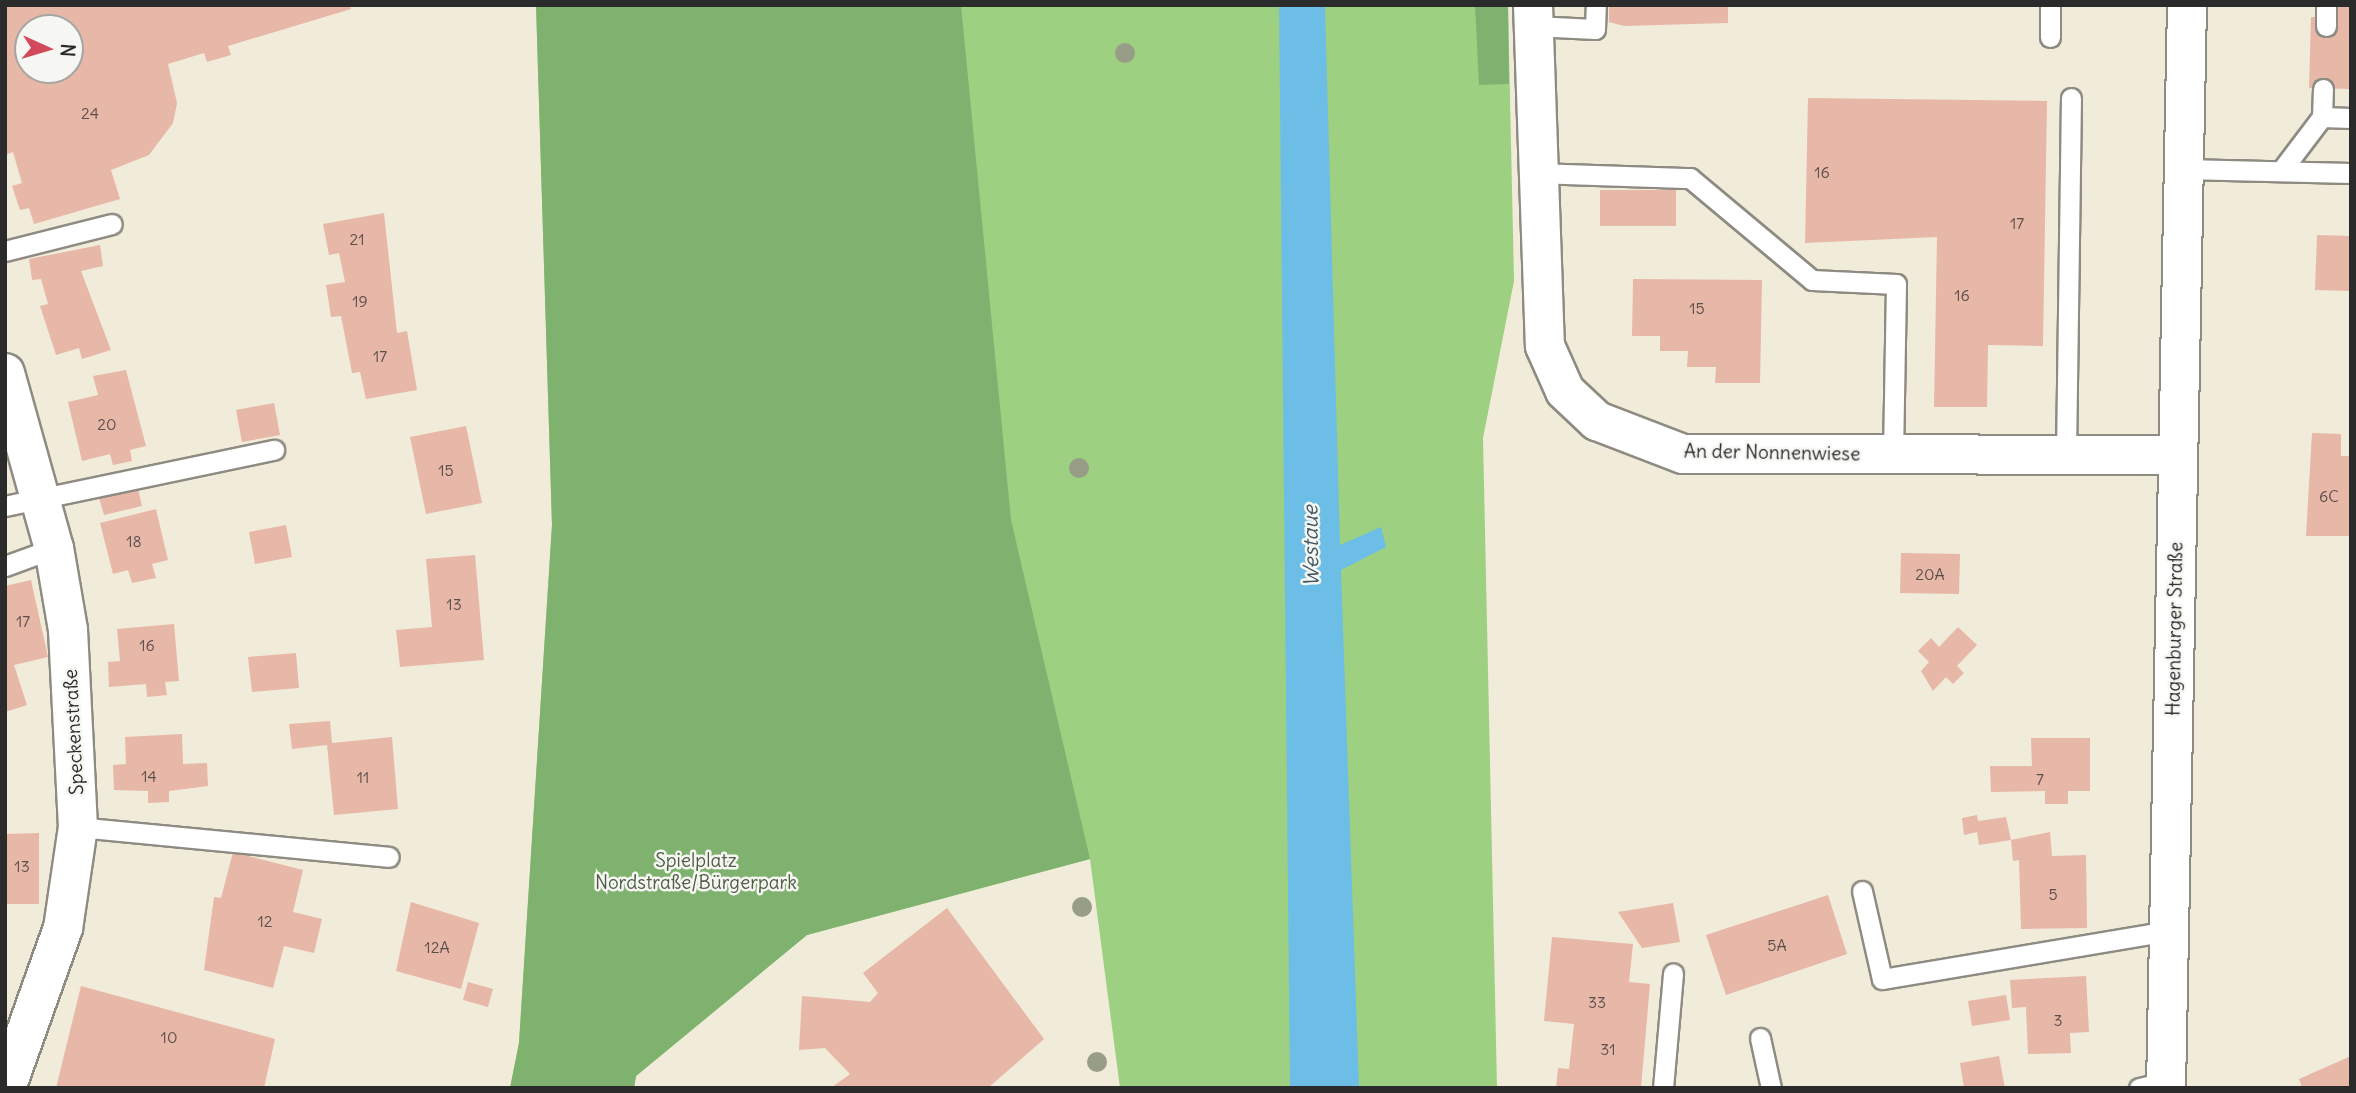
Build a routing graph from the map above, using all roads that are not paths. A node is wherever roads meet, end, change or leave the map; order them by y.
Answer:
1 (1596, 5) edge
2 (2050, 5) edge
3 (2187, 5) edge
4 (2326, 5) edge
5 (1533, 16) edge
6 (2326, 26) dead end
7 (2050, 37) dead end
8 (2323, 89) dead end
9 (2071, 98) dead end
10 (2322, 117) junction
11 (2351, 118) edge
12 (2183, 169) junction
13 (2281, 171) junction
14 (1537, 173) junction
15 (2351, 173) edge
16 (113, 224) dead end
17 (5, 251) edge
18 (5, 373) edge
19 (274, 450) dead end
20 (1893, 455) junction
21 (2066, 455) junction
22 (2177, 455) junction
23 (23, 503) edge
24 (54, 548) junction
25 (5, 566) edge
26 (78, 827) junction
27 (389, 858) dead end
28 (1862, 891) dead end
29 (2170, 931) junction
30 (1673, 973) dead end
31 (1760, 1038) dead end
32 (2157, 1086) edge
33 (6, 1088) edge
34 (1664, 1088) edge
35 (1771, 1088) edge

1 - 5 lane
2 - 7 lane
3 - 12 street, Hagenburger Straße
4 - 6 lane
5 - 14 street, An der Nonnenwiese
8 - 10 lane
9 - 21 lane
10 - 11 lane
10 - 13 lane
12 - 13 lane
12 - 22 street, Hagenburger Straße
13 - 15 lane
14 - 20 lane
14 - 20 street, An der Nonnenwiese
16 - 17 lane
18 - 23 street, Speckenstraße
19 - 23 lane
20 - 21 street, An der Nonnenwiese
21 - 22 street, An der Nonnenwiese
22 - 29 street, Hagenburger Straße
23 - 24 street, Speckenstraße
24 - 25 lane
24 - 26 street, Speckenstraße
26 - 27 lane
26 - 33 street, Speckenstraße
28 - 29 lane
29 - 32 street, Hagenburger Straße
30 - 34 lane
31 - 35 lane

